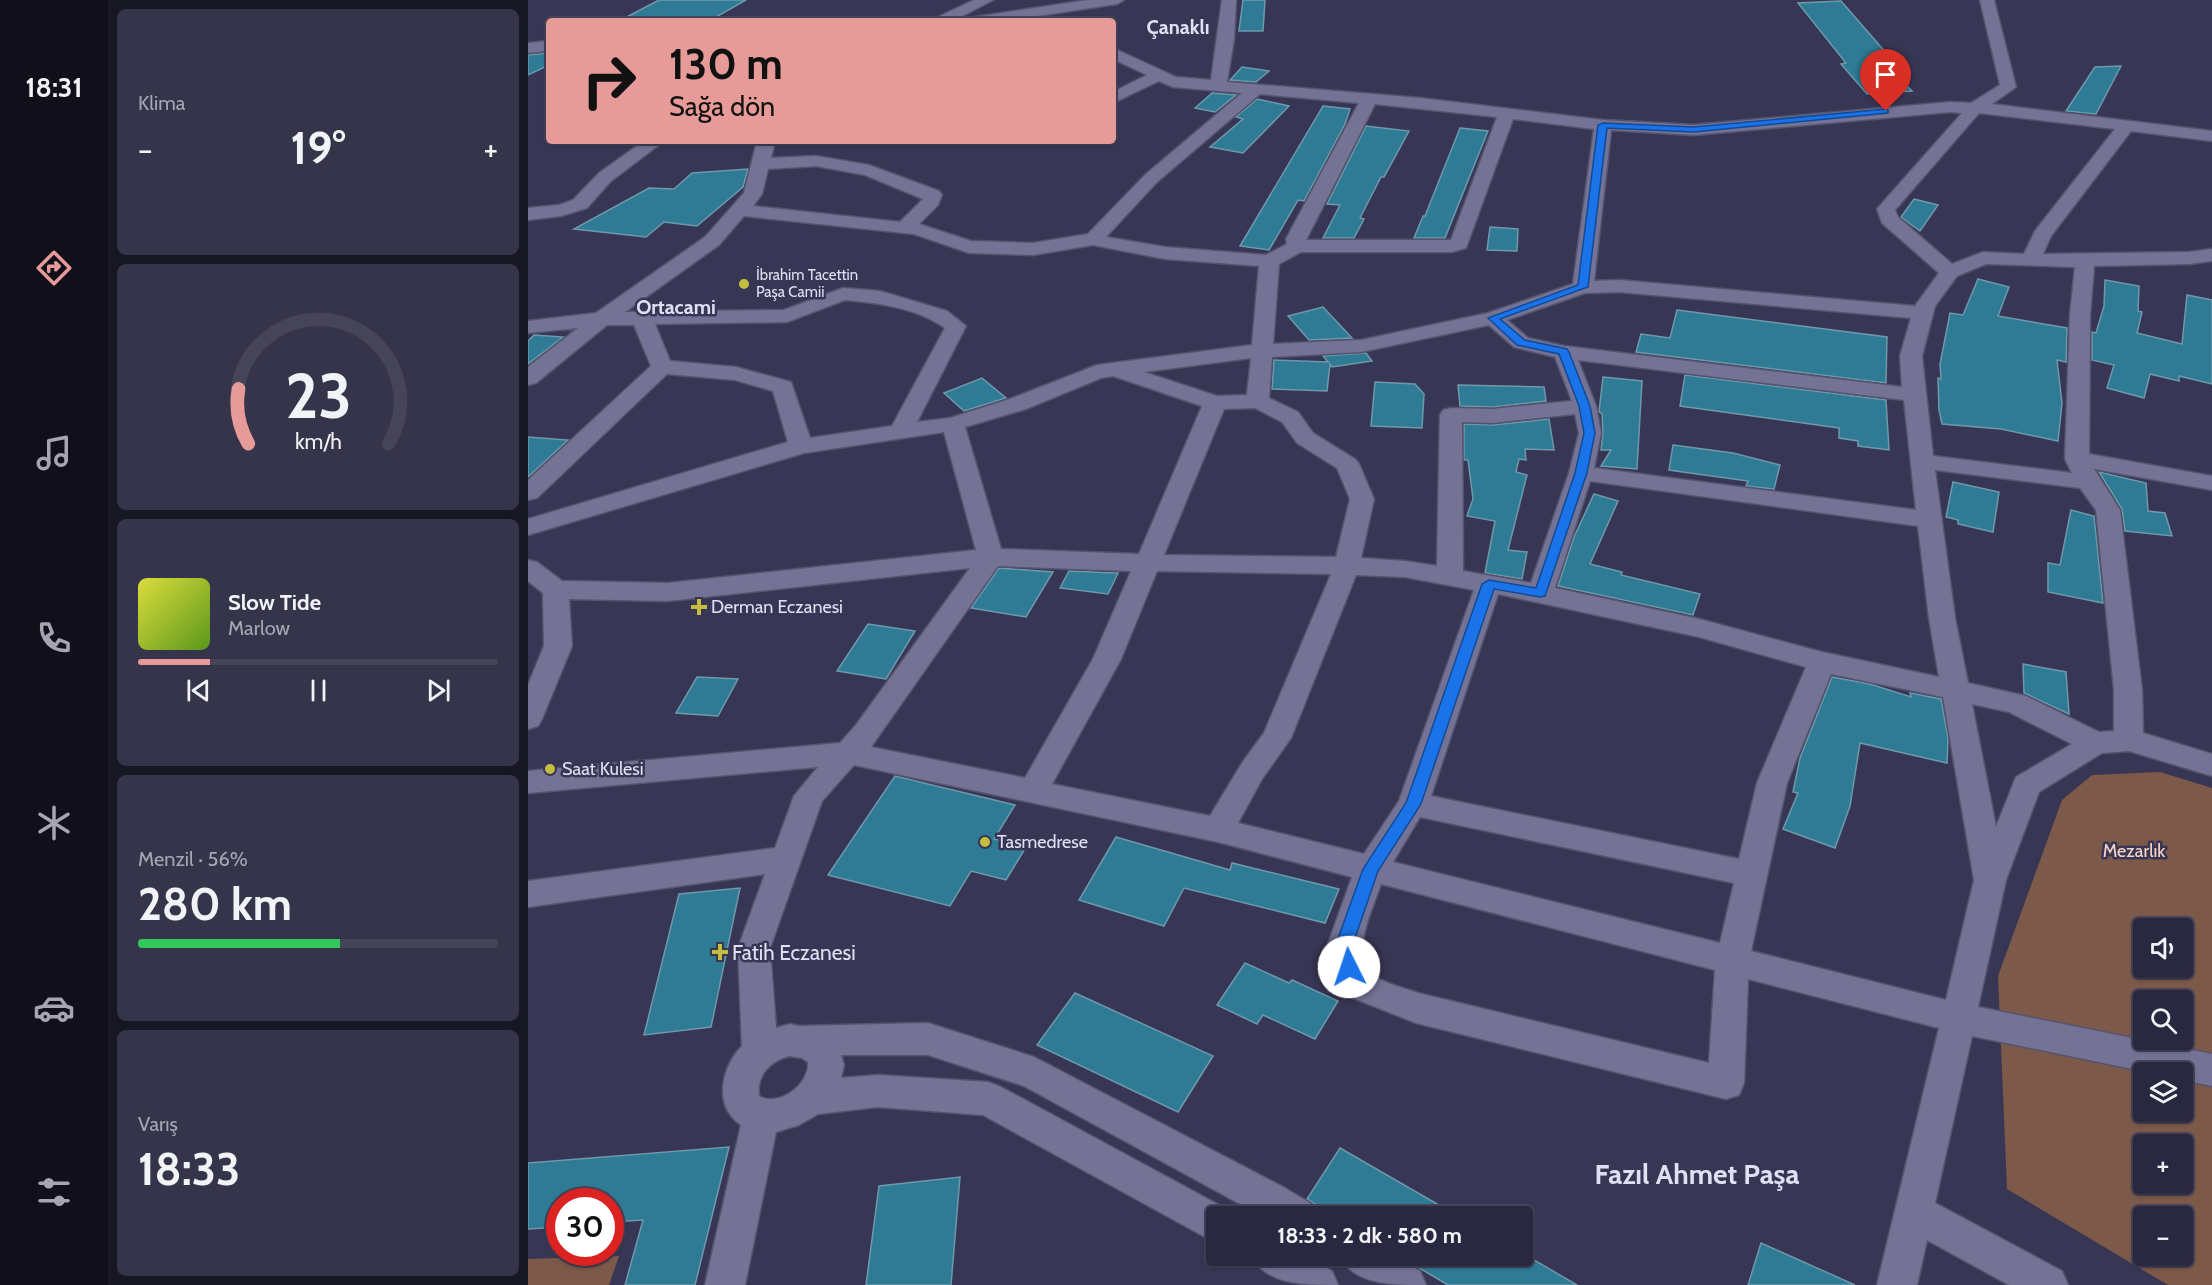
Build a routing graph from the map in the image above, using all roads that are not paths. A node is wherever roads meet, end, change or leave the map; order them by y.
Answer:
1 (986, 0) edge
2 (1117, 0) edge
3 (1229, 0) edge
4 (1987, 0) edge
5 (947, 18) edge
6 (995, 18) edge
7 (546, 46) edge
8 (528, 48) edge
9 (1116, 55) edge
10 (1158, 76) junction
11 (1218, 87) junction
12 (1257, 89) junction
13 (1116, 97) edge
14 (1370, 98) junction
15 (1975, 108) junction
16 (1507, 114) junction
17 (1603, 125) junction
18 (2126, 126) junction
19 (2212, 136) edge
20 (651, 144) edge
21 (765, 144) edge
22 (760, 164) junction
23 (739, 210) junction
24 (528, 214) edge
25 (904, 228) junction
26 (1094, 239) junction
27 (1297, 246) junction
28 (2212, 255) edge
29 (2155, 259) junction
30 (2031, 260) junction
31 (1269, 261) junction
32 (2085, 261) junction
33 (1950, 272) junction
34 (2212, 276) edge
35 (1583, 287) junction
36 (1923, 313) junction
37 (1493, 318) junction
38 (602, 319) junction
39 (643, 320) junction
40 (528, 327) edge
41 (1264, 351) junction
42 (1564, 352) junction
43 (662, 367) junction
44 (1113, 370) junction
45 (528, 378) edge
46 (1914, 395) junction
47 (1258, 401) junction
48 (1215, 404) junction
49 (1585, 406) junction
50 (954, 424) junction
51 (901, 431) junction
52 (801, 446) junction
53 (2077, 459) junction
54 (1924, 462) junction
55 (1581, 473) junction
56 (2088, 482) junction
57 (2212, 483) edge
58 (528, 493) edge
59 (1930, 520) junction
60 (528, 527) edge
61 (991, 556) junction
62 (1149, 563) junction
63 (1347, 566) junction
64 (528, 568) edge
65 (1450, 577) junction
66 (1489, 584) junction
67 (556, 590) junction
68 (1540, 593) junction
69 (1822, 662) junction
70 (1956, 692) junction
71 (528, 719) edge
72 (2129, 740) junction
73 (2096, 743) junction
74 (848, 753) junction
75 (2212, 765) edge
76 (528, 782) edge
77 (1034, 792) junction
78 (1413, 804) junction
79 (1218, 830) junction
80 (786, 859) junction
81 (1371, 869) junction
82 (1751, 874) junction
83 (1990, 880) junction
84 (528, 894) edge
85 (1732, 961) junction
86 (1958, 1018) junction
87 (804, 1040) junction
88 (760, 1052) junction
89 (2212, 1070) edge
90 (813, 1098) junction
91 (761, 1116) junction
92 (1280, 1206) edge
93 (1914, 1212) junction
94 (1206, 1219) edge
95 (1287, 1266) edge
96 (1375, 1266) edge
97 (725, 1285) edge
98 (1318, 1285) edge
99 (1406, 1285) edge
100 (1897, 1285) edge
101 (2048, 1285) edge

1 - 5 street
2 - 6 street
3 - 11 street
4 - 15 street
7 - 8 street
9 - 10 street
10 - 11 street
10 - 13 street
11 - 12 street
12 - 14 street
12 - 26 street
14 - 16 street
14 - 27 street
15 - 17 street
15 - 18 street
15 - 33 street
16 - 17 street
16 - 27 street
17 - 35 street
18 - 19 street
18 - 30 street
20 - 24 street
21 - 22 street
22 - 23 street
22 - 25 street
23 - 25 street
23 - 38 street
25 - 26 street
26 - 31 street
27 - 31 street
28 - 29 street
29 - 32 street
29 - 34 street
30 - 32 street
30 - 33 street
31 - 41 street
32 - 53 street
33 - 36 street
35 - 36 street
35 - 37 street
36 - 46 street
37 - 41 street
37 - 42 street
38 - 39 street
38 - 40 street
38 - 45 street
39 - 43 street
39 - 51 street
41 - 44 street
41 - 47 street
42 - 46 street
42 - 49 street
43 - 52 street
43 - 58 street
44 - 48 street
44 - 50 street
46 - 54 street
47 - 48 street
47 - 63 street
48 - 62 street
49 - 55 street
49 - 65 street
50 - 51 street
50 - 61 street
51 - 52 street
52 - 60 street
53 - 56 street
53 - 57 street
54 - 56 street
54 - 59 street
55 - 59 street
55 - 68 street
56 - 72 street
59 - 70 street
61 - 62 street
61 - 67 street
61 - 74 street
62 - 63 street
62 - 77 street
63 - 65 street
63 - 79 street
64 - 67 street
65 - 66 street
66 - 68 street
66 - 78 street
67 - 71 street
68 - 69 street
69 - 70 street
69 - 82 street
70 - 73 street
70 - 83 street
72 - 73 street
72 - 75 street
73 - 83 street
74 - 76 street
74 - 77 street
74 - 80 street
77 - 79 street
78 - 81 street
78 - 82 street
79 - 81 street
80 - 84 street
80 - 88 street
81 - 85 street
81 - 85 street
82 - 85 street
83 - 86 street
85 - 86 street
86 - 89 street
86 - 93 street
87 - 88 street
87 - 90 street
87 - 92 street
88 - 91 street
90 - 91 street
90 - 94 street
91 - 97 street
93 - 100 street
93 - 101 street
95 - 98 street
96 - 99 street

